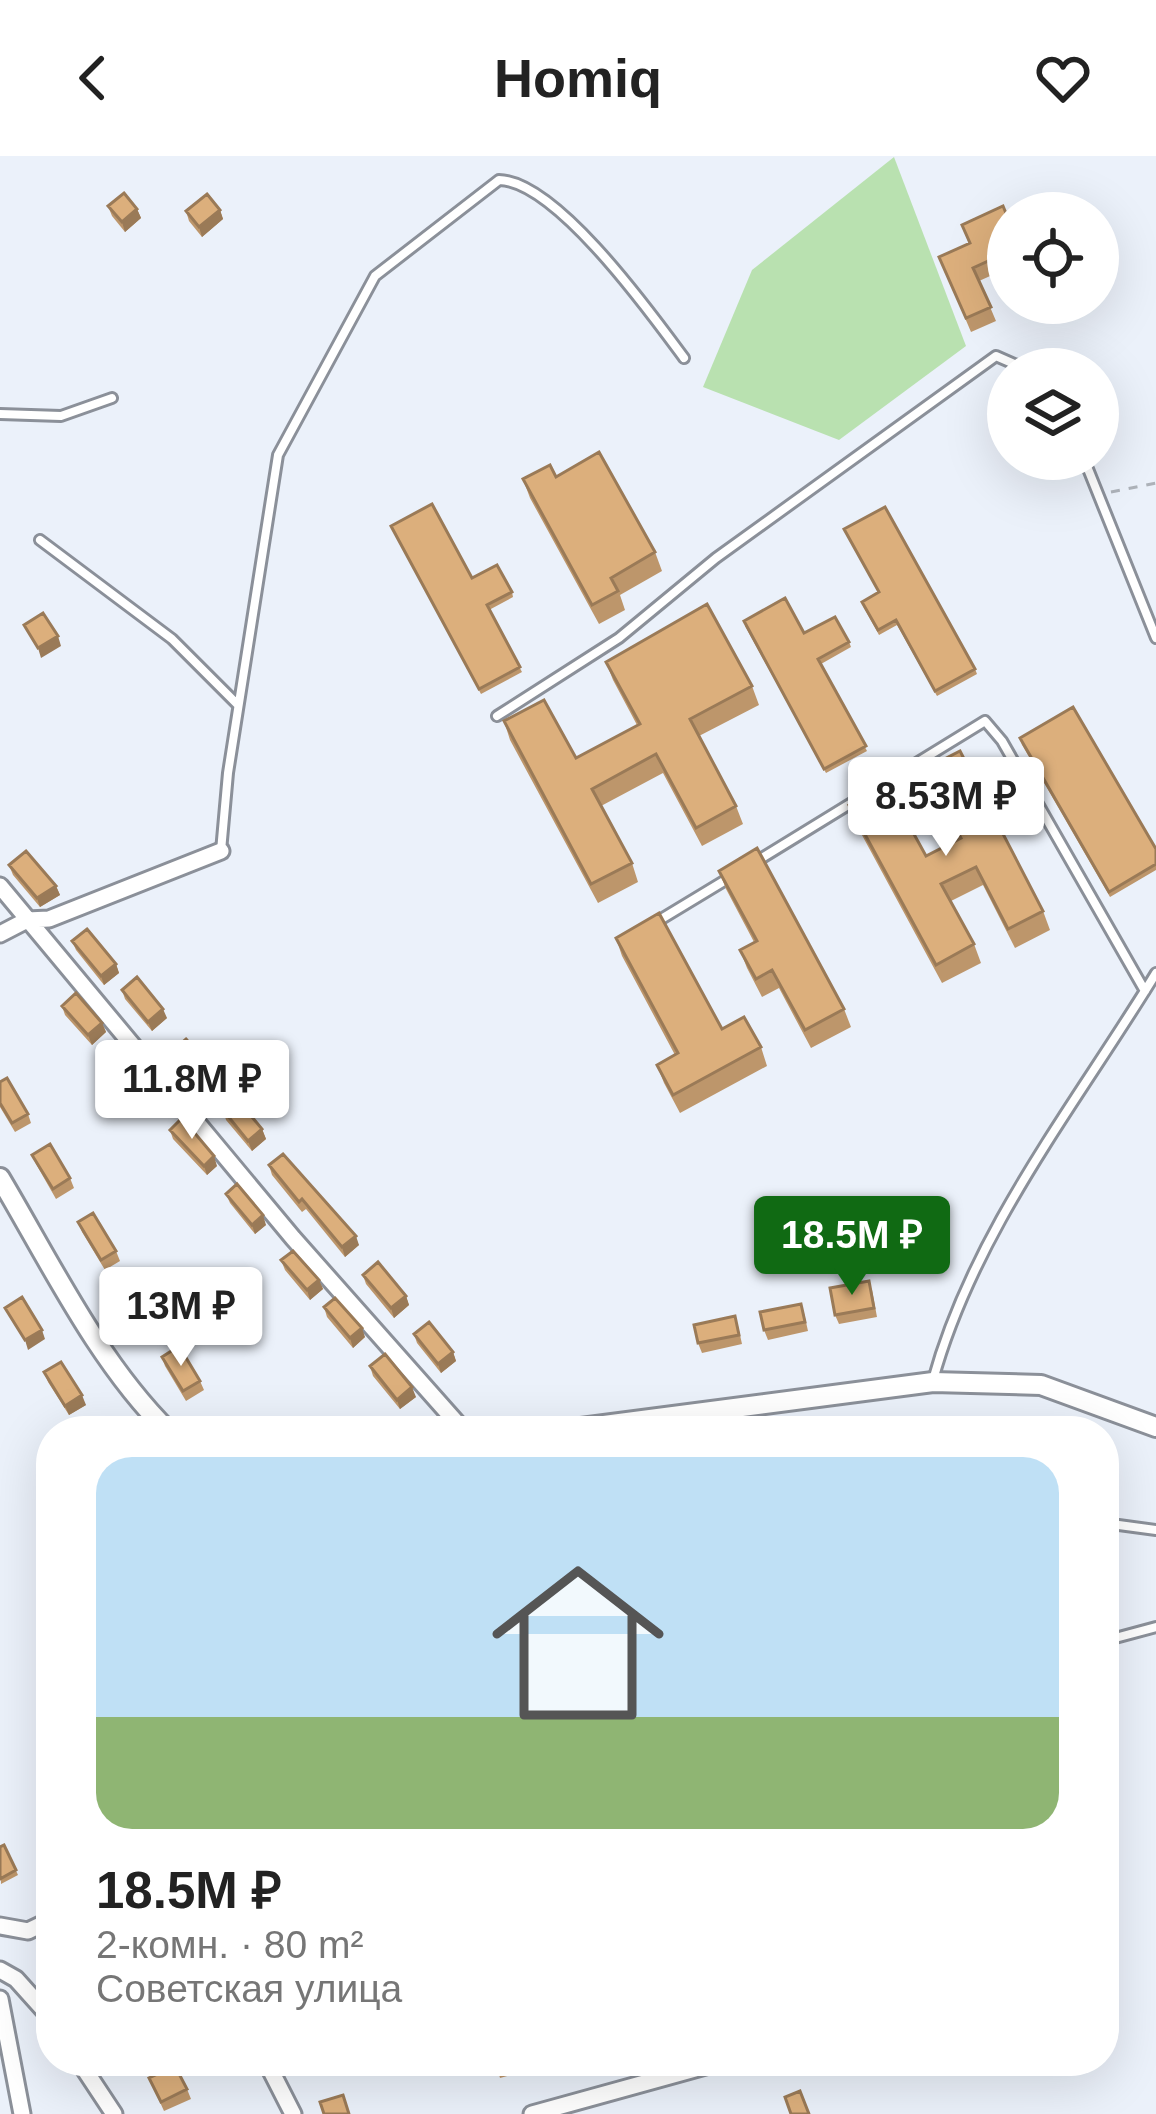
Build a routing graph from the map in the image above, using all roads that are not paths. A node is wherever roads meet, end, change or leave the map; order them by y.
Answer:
1 (684, 358) dead end
2 (987, 362) edge
3 (112, 398) dead end
4 (0, 413) edge
5 (1095, 480) edge
6 (40, 540) dead end
7 (1156, 638) edge
8 (238, 705) junction
9 (497, 716) dead end
10 (221, 851) joint
11 (0, 886) edge
12 (26, 920) junction
13 (658, 921) edge
14 (0, 934) edge
15 (1156, 973) edge
16 (1145, 991) junction
17 (0, 1178) edge
18 (933, 1382) junction
19 (704, 1409) junction
20 (153, 1416) edge
21 (451, 1416) edge
22 (658, 1416) edge
23 (706, 1416) edge
24 (1156, 1427) edge
25 (1119, 1525) edge
26 (1156, 1530) edge
27 (1156, 1627) edge
28 (1119, 1637) edge
29 (0, 1926) edge
30 (36, 1927) edge
31 (0, 1970) edge
32 (0, 1999) edge
33 (36, 2001) edge
34 (5, 2058) edge
35 (89, 2076) edge
36 (273, 2076) edge
37 (670, 2076) edge
38 (22, 2114) edge
39 (114, 2114) edge
40 (292, 2114) edge
41 (532, 2114) edge

1 - 8 lane
2 - 9 lane
3 - 4 lane
5 - 7 lane
6 - 8 lane
8 - 10 lane
10 - 12 street
11 - 12 street
12 - 14 street
12 - 21 street
13 - 16 lane
15 - 16 lane
16 - 18 lane
17 - 20 street
18 - 19 street
18 - 24 street
19 - 22 street
19 - 23 lane
25 - 26 lane
27 - 28 lane
29 - 30 street
31 - 33 street
32 - 34 street
34 - 38 street
35 - 39 street
36 - 40 street
37 - 41 street

